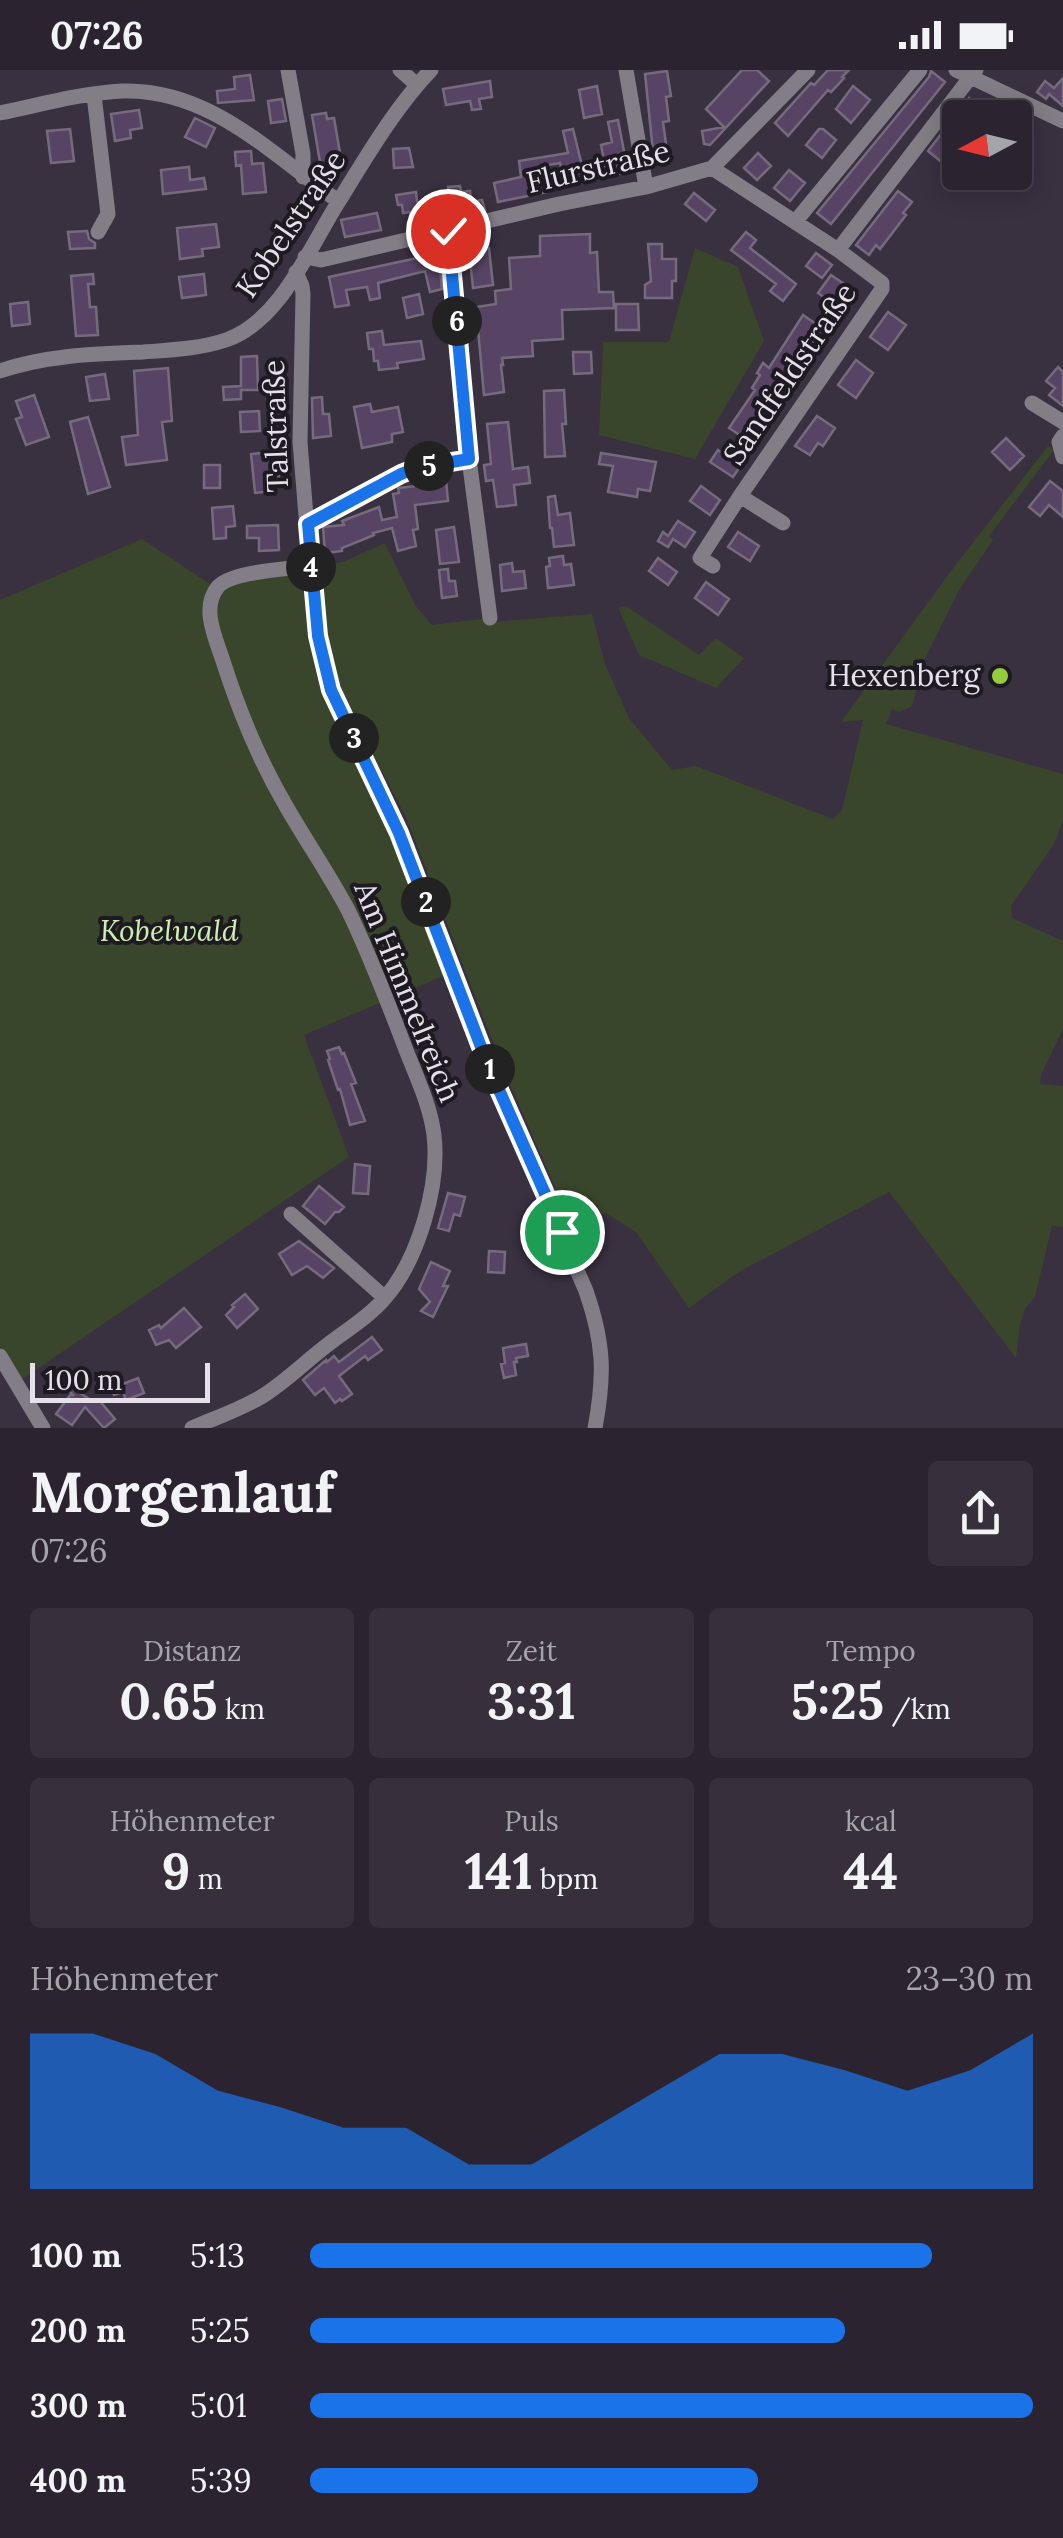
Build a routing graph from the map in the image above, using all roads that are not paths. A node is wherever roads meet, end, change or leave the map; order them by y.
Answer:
1 (288, 70) edge
2 (400, 70) edge
3 (430, 70) edge
4 (626, 70) edge
5 (808, 70) edge
6 (920, 70) edge
7 (967, 72) edge
8 (417, 84) junction
9 (94, 94) junction
10 (0, 113) edge
11 (1063, 121) edge
12 (712, 168) junction
13 (303, 176) junction
14 (646, 187) junction
15 (338, 201) junction
16 (795, 222) junction
17 (448, 231) junction
18 (98, 232) dead end
19 (838, 250) junction
20 (305, 257) junction
21 (296, 272) junction
22 (0, 371) edge
23 (1032, 403) dead end
24 (1063, 422) edge
25 (469, 459) junction
26 (740, 496) junction
27 (783, 523) dead end
28 (308, 524) junction
29 (311, 566) junction
30 (713, 566) dead end
31 (490, 618) dead end
32 (291, 1214) dead end
33 (385, 1298) junction
34 (0, 1356) edge
35 (43, 1428) edge
36 (192, 1428) edge
37 (594, 1428) edge

1 - 13 street
2 - 8 street
3 - 8 street, Kobelstraße
4 - 14 street
5 - 12 street, Flurstraße
6 - 16 street
7 - 11 street
7 - 19 street
8 - 15 street, Kobelstraße
9 - 10 street
9 - 13 street
9 - 18 street
12 - 14 street, Flurstraße
12 - 16 street
13 - 15 street
14 - 17 street, Flurstraße
15 - 20 street, Kobelstraße
16 - 19 street
17 - 20 street, Flurstraße
17 - 25 street
19 - 26 street, Sandfeldstraße
20 - 21 street, Kobelstraße
21 - 22 street, Kobelstraße
21 - 28 street, Talstraße
23 - 24 street
25 - 28 street, Talstraße
25 - 31 street
26 - 27 street, Sandfeldstraße
26 - 30 street, Sandfeldstraße
28 - 29 street
29 - 33 street, Am Himmelreich
29 - 37 street
32 - 33 street
33 - 36 street, Am Himmelreich
34 - 35 street

